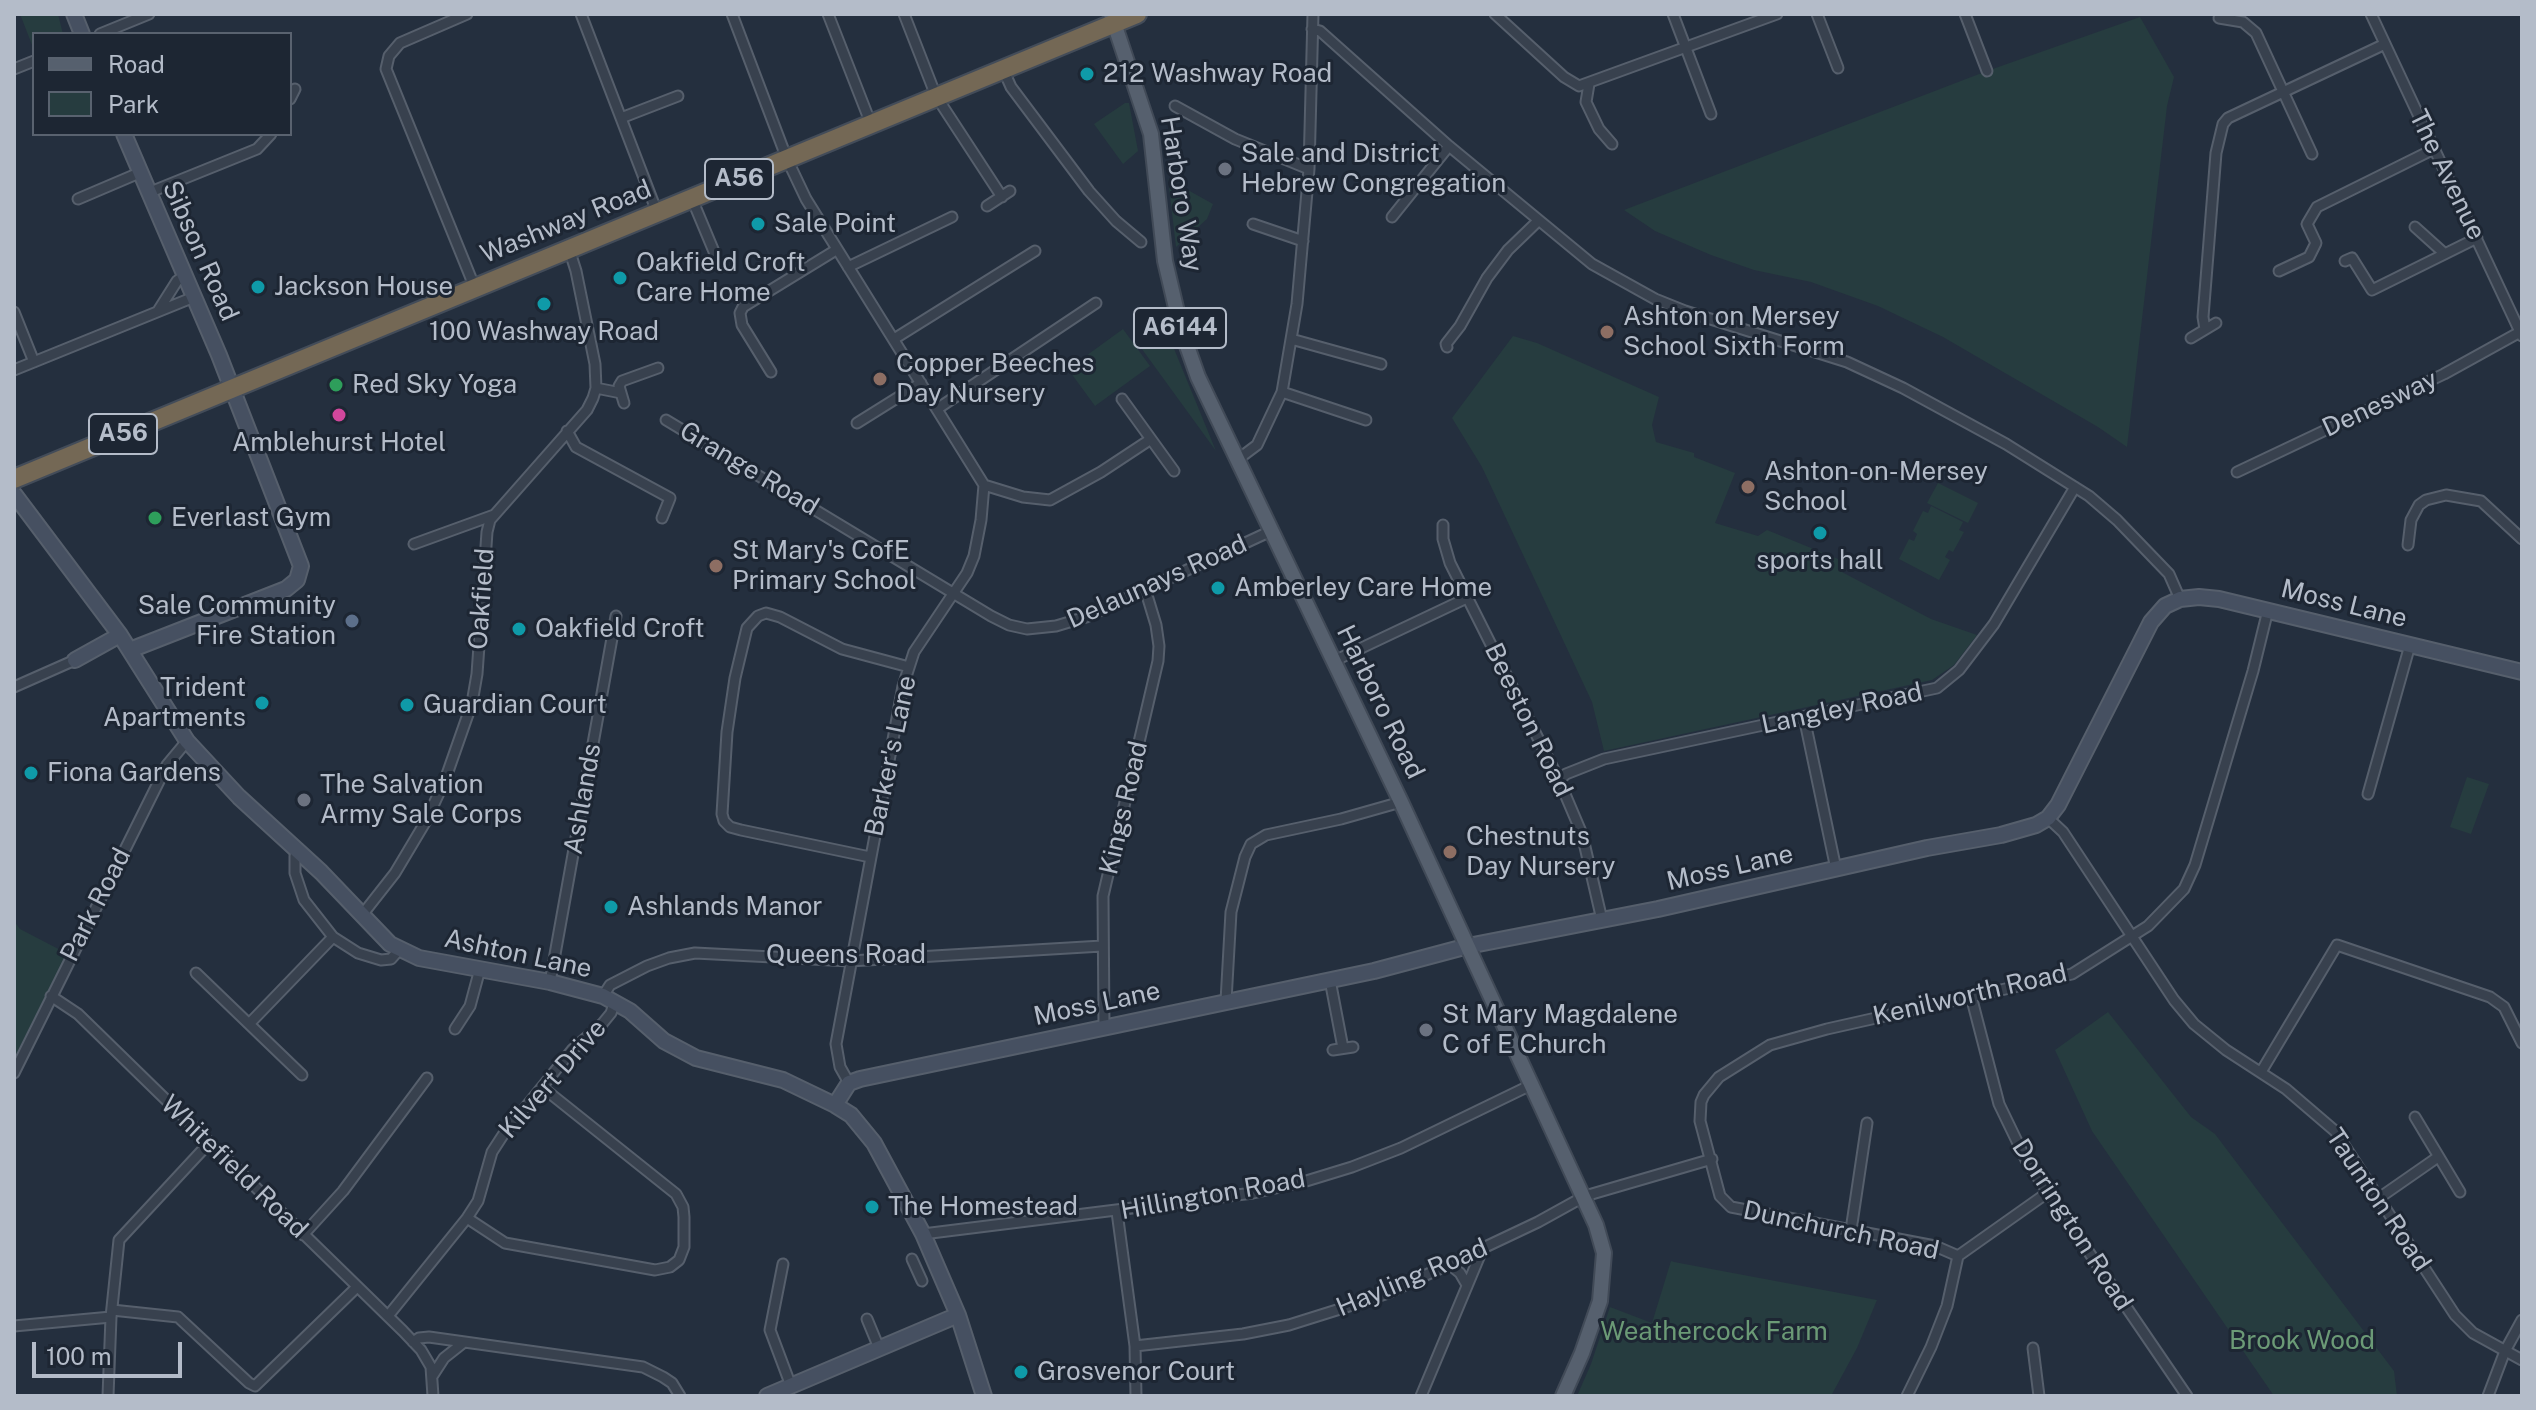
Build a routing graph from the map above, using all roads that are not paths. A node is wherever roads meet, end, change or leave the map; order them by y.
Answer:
1 (149, 14) edge
2 (467, 14) edge
3 (581, 14) edge
4 (732, 14) edge
5 (828, 14) edge
6 (904, 14) edge
7 (1137, 14) edge
8 (1313, 14) edge
9 (1495, 14) edge
10 (1673, 14) edge
11 (1777, 14) edge
12 (1817, 14) edge
13 (1965, 14) edge
14 (2371, 14) edge
15 (1113, 18) edge
16 (2219, 18) dead end
17 (1312, 29) junction
18 (105, 32) edge
19 (2385, 44) junction
20 (1686, 48) junction
21 (1838, 68) dead end
22 (1003, 69) junction
23 (1987, 71) dead end
24 (1589, 84) junction
25 (2284, 91) junction
26 (678, 96) dead end
27 (936, 96) junction
28 (1175, 106) dead end
29 (1711, 114) dead end
30 (621, 118) junction
31 (871, 124) junction
32 (125, 136) edge
33 (270, 136) edge
34 (1612, 144) dead end
35 (1449, 146) junction
36 (2434, 149) junction
37 (2312, 154) dead end
38 (787, 159) junction
39 (1309, 169) junction
40 (139, 173) junction
41 (148, 193) junction
42 (78, 199) dead end
43 (692, 199) junction
44 (987, 206) dead end
45 (657, 212) junction
46 (952, 217) dead end
47 (1392, 217) dead end
48 (1538, 221) junction
49 (1253, 224) dead end
50 (2415, 227) dead end
51 (2477, 238) junction
52 (1303, 241) junction
53 (1141, 242) dead end
54 (569, 249) junction
55 (836, 250) junction
56 (1035, 251) dead end
57 (715, 254) dead end
58 (2445, 254) junction
59 (2345, 261) dead end
60 (848, 267) junction
61 (2279, 271) dead end
62 (184, 276) junction
63 (475, 288) junction
64 (194, 297) junction
65 (1096, 303) dead end
66 (158, 311) junction
67 (14, 312) edge
68 (2216, 323) dead end
69 (2520, 327) edge
70 (2205, 329) junction
71 (2191, 338) dead end
72 (894, 339) junction
73 (1291, 339) junction
74 (1444, 342) dead end
75 (34, 362) junction
76 (1381, 364) dead end
77 (658, 368) dead end
78 (14, 370) edge
79 (771, 372) dead end
80 (921, 383) junction
81 (232, 388) junction
82 (596, 388) junction
83 (1282, 392) junction
84 (1122, 399) dead end
85 (937, 409) junction
86 (666, 420) dead end
87 (1366, 420) dead end
88 (857, 423) dead end
89 (567, 431) junction
90 (1151, 439) junction
91 (1237, 460) junction
92 (1174, 471) dead end
93 (2237, 472) dead end
94 (14, 479) edge
95 (984, 485) junction
96 (2075, 487) junction
97 (14, 494) edge
98 (494, 515) junction
99 (662, 518) dead end
100 (1443, 525) dead end
101 (1271, 531) junction
102 (2522, 539) edge
103 (414, 544) dead end
104 (2408, 545) dead end
105 (955, 592) junction
106 (1146, 592) junction
107 (1469, 597) junction
108 (2180, 599) junction
109 (2268, 610) junction
110 (616, 616) dead end
111 (120, 635) junction
112 (2410, 645) junction
113 (130, 650) junction
114 (75, 660) joint
115 (1334, 661) junction
116 (909, 667) junction
117 (2522, 672) edge
118 (14, 687) edge
119 (1804, 717) junction
120 (187, 741) junction
121 (1559, 780) junction
122 (2368, 794) dead end
123 (1401, 802) junction
124 (2048, 818) junction
125 (299, 852) junction
126 (870, 857) junction
127 (1836, 869) junction
128 (362, 915) junction
129 (1602, 920) junction
130 (333, 937) junction
131 (2133, 937) junction
132 (1102, 946) junction
133 (1468, 946) junction
134 (399, 950) junction
135 (850, 961) junction
136 (480, 969) junction
137 (196, 973) dead end
138 (1330, 980) junction
139 (550, 982) junction
140 (51, 996) junction
141 (1971, 996) junction
142 (609, 999) junction
143 (1226, 1001) junction
144 (249, 1024) junction
145 (1104, 1027) junction
146 (455, 1029) dead end
147 (2522, 1043) edge
148 (1343, 1048) dead end
149 (2261, 1072) junction
150 (14, 1073) edge
151 (302, 1075) dead end
152 (427, 1078) dead end
153 (849, 1083) junction
154 (1533, 1084) junction
155 (542, 1087) junction
156 (835, 1105) junction
157 (2415, 1117) dead end
158 (1867, 1123) dead end
159 (209, 1143) junction
160 (2438, 1157) junction
161 (1712, 1159) junction
162 (2460, 1192) dead end
163 (2047, 1193) junction
164 (1585, 1196) junction
165 (2379, 1198) junction
166 (1117, 1212) junction
167 (467, 1218) junction
168 (1851, 1230) junction
169 (923, 1234) junction
170 (303, 1235) junction
171 (1483, 1248) junction
172 (1958, 1256) junction
173 (912, 1259) dead end
174 (935, 1263) junction
175 (783, 1264) dead end
176 (1449, 1264) junction
177 (1467, 1285) junction
178 (357, 1287) junction
179 (112, 1313) junction
180 (958, 1315) junction
181 (388, 1316) junction
182 (867, 1319) dead end
183 (2522, 1320) edge
184 (14, 1326) edge
185 (413, 1342) junction
186 (463, 1343) junction
187 (1135, 1346) junction
188 (879, 1348) junction
189 (2033, 1348) dead end
190 (2505, 1351) junction
191 (2522, 1360) edge
192 (433, 1375) junction
193 (791, 1386) junction
194 (108, 1396) edge
195 (433, 1396) edge
196 (680, 1396) edge
197 (767, 1396) edge
198 (984, 1396) edge
199 (1136, 1396) edge
200 (1421, 1396) edge
201 (1563, 1396) edge
202 (1907, 1396) edge
203 (2039, 1396) edge
204 (2187, 1396) edge
205 (2488, 1396) edge

1 - 18 street
2 - 63 street
3 - 30 street
4 - 38 street
5 - 31 street
6 - 27 street
7 - 15 highway, Washway Road / A56
8 - 17 street
9 - 24 street
10 - 20 street
11 - 20 street
12 - 21 street
13 - 23 street
14 - 19 street, The Avenue
15 - 22 highway, Washway Road / A56
15 - 91 main road, Harboro Way / A6144
16 - 25 street
17 - 35 street
17 - 39 street
19 - 25 street
19 - 36 street, The Avenue
20 - 24 street
20 - 29 street
22 - 27 highway, Washway Road / A56
22 - 53 street
24 - 34 street
25 - 37 street
25 - 70 street
26 - 30 street
27 - 31 highway, Washway Road / A56
27 - 44 street
28 - 39 street
30 - 45 street
31 - 38 highway, Washway Road / A56
32 - 40 main road, Sibson Road
33 - 41 street
35 - 47 street
35 - 48 street
36 - 51 street, The Avenue
36 - 61 street
38 - 43 highway, Washway Road / A56
38 - 55 street
39 - 52 street
40 - 41 main road, Sibson Road
40 - 42 street
41 - 62 main road, Sibson Road
43 - 45 highway, Washway Road / A56
43 - 57 street
45 - 54 highway, Washway Road / A56
46 - 60 street
48 - 74 street
48 - 96 street
49 - 52 street
50 - 58 street
51 - 58 street
51 - 69 street, The Avenue
52 - 73 street
54 - 63 highway, Washway Road / A56
54 - 82 street
55 - 60 street
55 - 79 street
56 - 72 street
58 - 59 street
60 - 72 street
62 - 64 main road, Sibson Road
62 - 66 street
63 - 81 highway, Washway Road / A56
64 - 66 street
64 - 81 main road, Sibson Road
65 - 85 street
66 - 75 street
67 - 75 street
68 - 70 street
69 - 93 street, Denesway
70 - 71 street
72 - 80 street
73 - 76 street
73 - 83 street
75 - 78 street
77 - 82 street
80 - 85 street
80 - 88 street
81 - 94 highway, Washway Road / A56
81 - 113 main road, Sibson Road
82 - 89 street, Oakfield
83 - 87 street
83 - 91 street
84 - 90 street
85 - 95 street
86 - 105 street, Grange Road
89 - 98 street, Oakfield
89 - 99 street
90 - 92 street
90 - 95 street
91 - 101 main road, Harboro Road / A6144
95 - 105 street, Barker's Lane
96 - 108 street
96 - 119 street, Langley Road
97 - 111 main road, Ashton Lane
98 - 103 street
98 - 128 street, Oakfield
100 - 107 street, Beeston Road
101 - 106 street, Delaunays Road
101 - 115 main road, Harboro Road / A6144
102 - 104 street
105 - 106 street, Delaunays Road
105 - 116 street, Barker's Lane
106 - 132 street, Kings Road
107 - 115 street
107 - 121 street, Beeston Road
108 - 109 main road, Moss Lane
108 - 124 main road
109 - 112 main road, Moss Lane
109 - 131 street, Kenilworth Road
110 - 139 street, Ashlands
111 - 113 main road, Ashton Lane
111 - 114 main road
112 - 117 main road, Moss Lane
112 - 122 street
113 - 120 main road, Ashton Lane
114 - 118 street
115 - 123 main road, Harboro Road / A6144
116 - 126 street, Barker's Lane
116 - 126 street
119 - 121 street, Langley Road
119 - 127 street
120 - 125 main road, Ashton Lane
120 - 140 street, Park Road
121 - 129 street, Beeston Road
123 - 133 main road, Harboro Road / A6144
123 - 143 street
124 - 127 main road, Moss Lane
124 - 131 street, Taunton Road
125 - 128 main road, Ashton Lane
125 - 130 street
126 - 135 street, Barker's Lane
127 - 129 main road, Moss Lane
128 - 134 main road, Ashton Lane
129 - 133 main road, Moss Lane
130 - 134 street
130 - 144 street
131 - 141 street, Kenilworth Road
131 - 149 street, Taunton Road
132 - 135 street, Queens Road
132 - 145 street, Kings Road
133 - 138 main road, Moss Lane
133 - 154 main road, Harboro Road / A6144
134 - 136 main road, Ashton Lane
135 - 142 street, Queens Road
135 - 153 street, Barker's Lane
136 - 139 main road, Ashton Lane
136 - 146 street
137 - 144 street
138 - 143 main road, Moss Lane
138 - 148 street
139 - 142 main road, Ashton Lane
140 - 150 street, Park Road
140 - 159 street, Whitefield Road
141 - 161 street, Kenilworth Road
141 - 163 street, Dorrington Road
142 - 155 street, Kilvert Drive
142 - 156 main road, Ashton Lane
143 - 145 main road, Moss Lane
144 - 151 street
145 - 153 main road, Moss Lane
147 - 149 street
149 - 165 street, Taunton Road
152 - 170 street
153 - 156 main road
154 - 164 main road, Harboro Road / A6144
154 - 166 street, Hillington Road
155 - 167 street, Kilvert Drive
155 - 167 street
156 - 169 main road, Ashton Lane
157 - 160 street
158 - 168 street
159 - 170 street, Whitefield Road
159 - 179 street
160 - 162 street
160 - 165 street
161 - 164 street
161 - 168 street, Dunchurch Road
163 - 172 street
163 - 204 street, Dorrington Road
164 - 171 street, Hayling Road
164 - 201 main road, Harboro Road / A6144
165 - 190 street, Taunton Road
166 - 169 street, Hillington Road
166 - 187 street
167 - 181 street, Kilvert Drive
168 - 172 street, Dunchurch Road
169 - 174 main road, Ashton Lane
170 - 178 street, Whitefield Road
171 - 176 street, Hayling Road
171 - 177 street
172 - 202 street
173 - 174 street
174 - 180 main road, Ashton Lane
175 - 193 street
176 - 177 street
176 - 187 street, Hayling Road
177 - 200 street
178 - 179 street
178 - 181 street, Whitefield Road
179 - 184 street
179 - 194 street
180 - 188 main road
180 - 198 main road, Ashton Lane
181 - 185 street, Whitefield Road
182 - 188 street
183 - 190 street
185 - 186 street
185 - 192 street, Whitefield Road
186 - 192 street
186 - 196 street
187 - 199 street
188 - 193 main road
189 - 203 street
190 - 191 street, Taunton Road
190 - 205 street
192 - 195 street
193 - 197 main road

